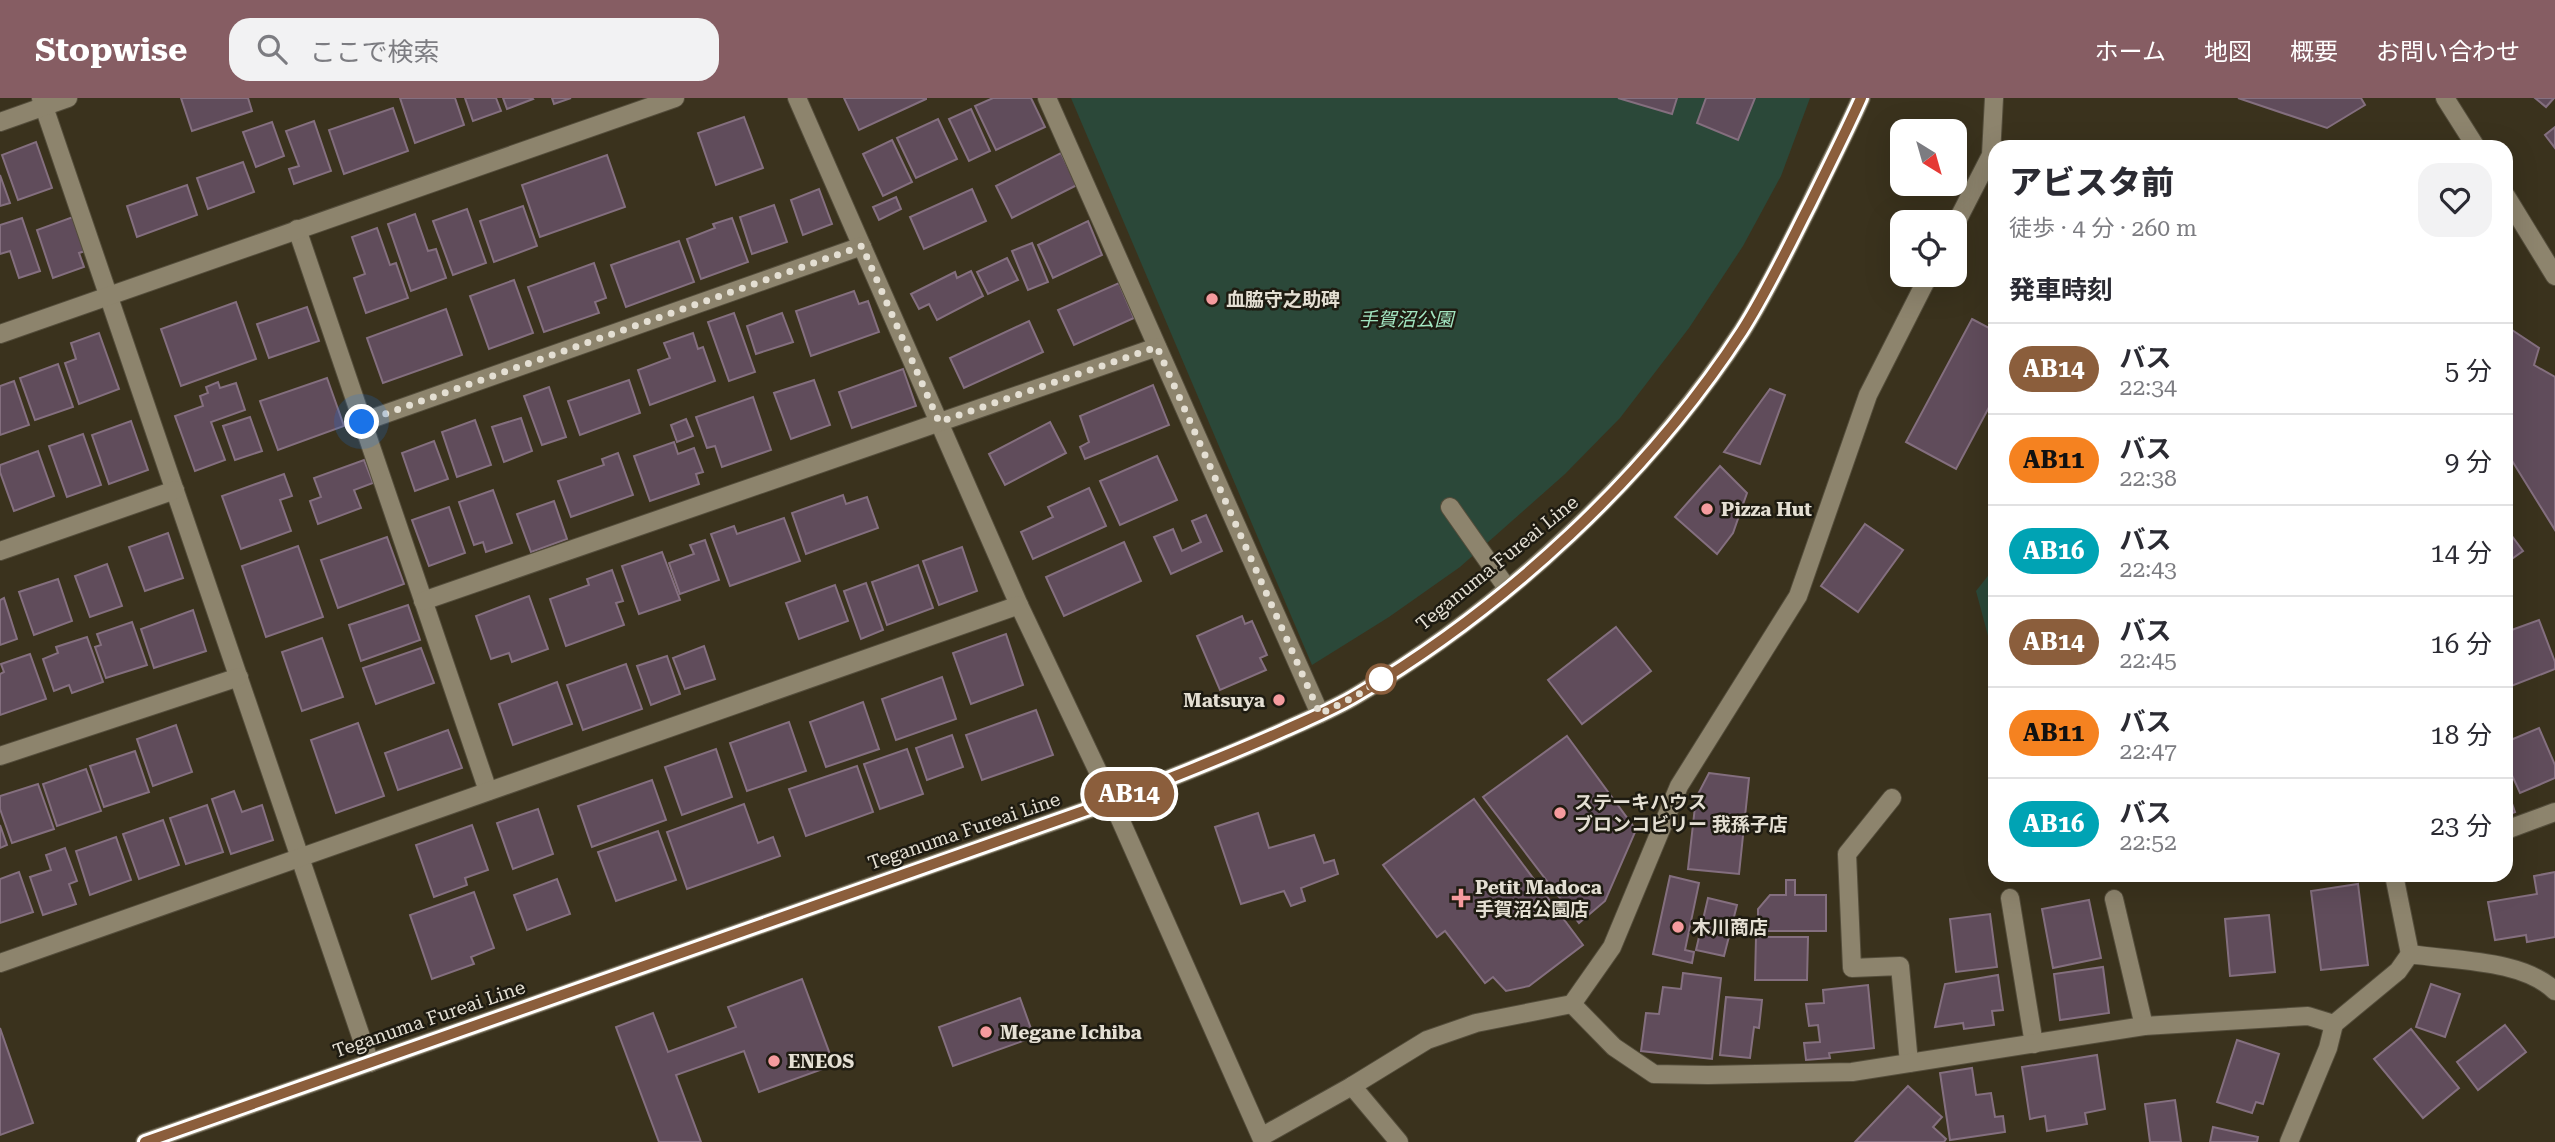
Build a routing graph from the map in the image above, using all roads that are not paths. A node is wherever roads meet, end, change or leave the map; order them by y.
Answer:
1 (68, 98) edge
2 (675, 98) edge
3 (797, 98) edge
4 (1047, 98) edge
5 (1861, 98) edge
6 (1994, 98) edge
7 (2452, 100) edge
8 (43, 102) edge
9 (0, 122) edge
10 (1991, 140) edge
11 (2472, 140) edge
12 (1988, 159) edge
13 (2513, 207) edge
14 (1962, 210) edge
15 (297, 229) junction
16 (862, 246) junction
17 (2555, 276) edge
18 (1923, 287) edge
19 (110, 295) junction
20 (0, 334) edge
21 (1157, 347) junction
22 (362, 422) junction
23 (939, 422) junction
24 (175, 490) junction
25 (1450, 507) dead end
26 (0, 551) edge
27 (1507, 588) junction
28 (423, 601) junction
29 (1019, 605) junction
30 (239, 677) junction
31 (1320, 714) junction
32 (0, 756) edge
33 (488, 791) junction
34 (1892, 798) dead end
35 (1112, 801) junction
36 (2555, 812) edge
37 (2513, 827) edge
38 (301, 857) junction
39 (2395, 882) edge
40 (2010, 898) dead end
41 (2114, 898) dead end
42 (2410, 954) junction
43 (0, 963) edge
44 (2555, 991) edge
45 (1572, 1004) junction
46 (2334, 1024) junction
47 (2144, 1026) junction
48 (2034, 1044) junction
49 (370, 1063) junction
50 (1909, 1063) junction
51 (1352, 1086) junction
52 (1255, 1140) edge
53 (145, 1142) edge
54 (1399, 1142) edge
55 (2289, 1142) edge

1 - 8 street
2 - 15 street
3 - 16 street
4 - 21 street
5 - 27 street, Teganuma Fureai Line
6 - 10 street
7 - 11 street
8 - 9 street
8 - 19 street
12 - 14 street
13 - 17 street
15 - 19 street
15 - 22 street
16 - 22 street
16 - 23 street
18 - 45 street
19 - 20 street
19 - 24 street
21 - 23 street
21 - 31 street
22 - 28 street
23 - 28 street
23 - 29 street
24 - 26 street
24 - 30 street
25 - 27 street
27 - 31 street, Teganuma Fureai Line
28 - 33 street
29 - 33 street
29 - 35 street
30 - 32 street
30 - 38 street
31 - 35 street, Teganuma Fureai Line
33 - 38 street
34 - 50 street
35 - 49 street, Teganuma Fureai Line
35 - 52 street
36 - 37 street
38 - 43 street
38 - 49 street
39 - 42 street
40 - 48 street
41 - 47 street
42 - 44 street
42 - 46 street
45 - 50 street
45 - 51 street
46 - 47 street
46 - 55 street
47 - 48 street
48 - 50 street
49 - 53 street, Teganuma Fureai Line
51 - 52 street
51 - 54 street

